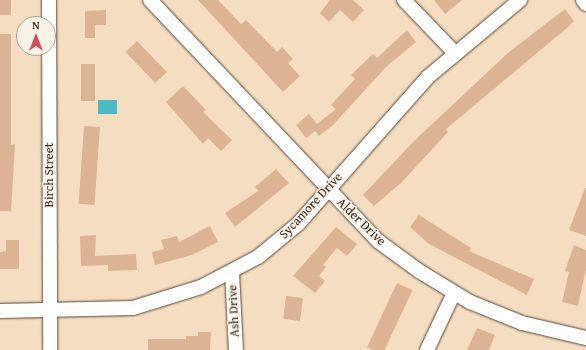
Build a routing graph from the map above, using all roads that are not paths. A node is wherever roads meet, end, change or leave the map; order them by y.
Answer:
1 (49, 0) edge
2 (150, 0) edge
3 (404, 0) edge
4 (520, 0) edge
5 (584, 0) edge
6 (586, 4) edge
7 (455, 53) junction
8 (328, 190) junction
9 (232, 272) junction
10 (454, 293) junction
11 (0, 311) edge
12 (50, 311) junction
13 (586, 338) edge
14 (50, 350) edge
15 (236, 350) edge
16 (427, 350) edge

1 - 12 street, Birch Street
2 - 8 street, Alder Drive
3 - 7 street
4 - 7 street, Sycamore Drive
5 - 6 street
7 - 8 street, Sycamore Drive
8 - 9 street, Sycamore Drive
8 - 10 street, Alder Drive
9 - 12 street, Sycamore Drive
9 - 15 street, Ash Drive
10 - 13 street, Alder Drive
10 - 16 street
11 - 12 street, Sycamore Drive
12 - 14 street, Birch Street

